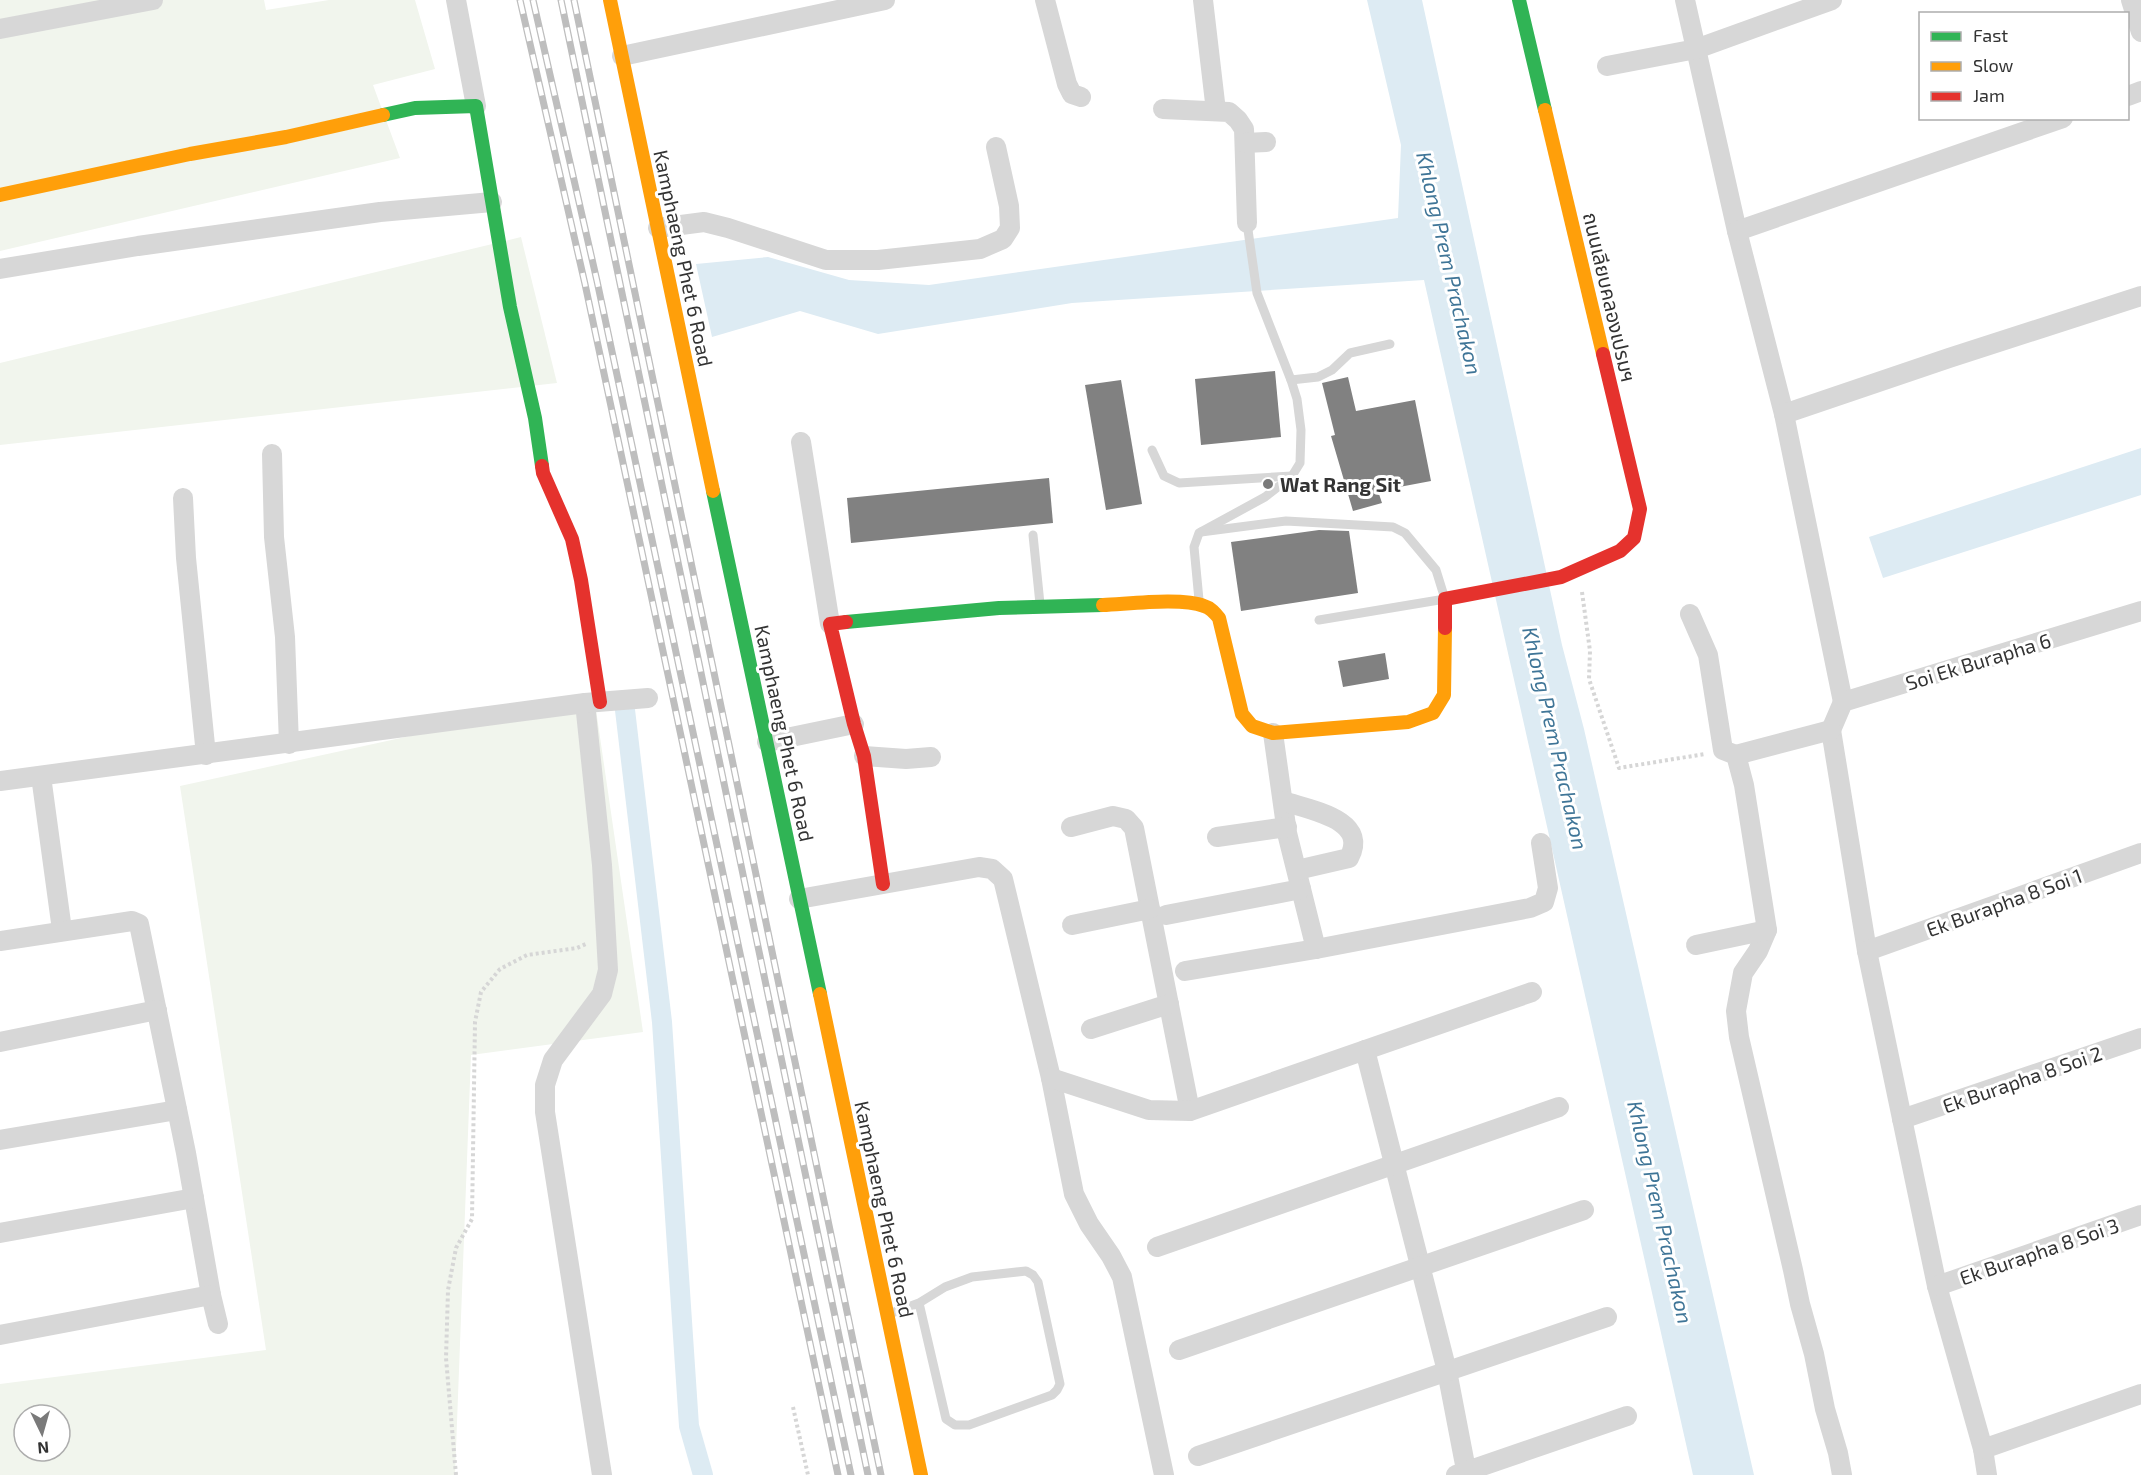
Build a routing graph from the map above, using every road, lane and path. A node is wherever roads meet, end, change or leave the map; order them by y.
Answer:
1 (153, 0) edge
2 (456, 0) edge
3 (610, 0) edge
4 (881, 0) edge
5 (1045, 0) edge
6 (1203, 0) edge
7 (1519, 0) edge
8 (1685, 0) edge
9 (1832, 0) edge
10 (2131, 0) edge
11 (0, 29) edge
12 (2141, 32) edge
13 (1696, 49) junction
14 (622, 56) junction
15 (1607, 66) dead end
16 (1081, 97) dead end
17 (476, 106) junction
18 (1162, 108) dead end
19 (1216, 111) junction
20 (2057, 120) edge
21 (1266, 142) dead end
22 (1245, 143) junction
23 (996, 147) dead end
24 (0, 195) edge
25 (492, 202) junction
26 (1247, 223) joint
27 (658, 228) junction
28 (1737, 231) junction
29 (0, 268) edge
30 (2141, 296) edge
31 (1389, 344) dead end
32 (1291, 380) junction
33 (1784, 414) junction
34 (801, 442) dead end
35 (1152, 450) dead end
36 (272, 453) dead end
37 (1293, 476) junction
38 (183, 498) dead end
39 (1199, 533) junction
40 (1033, 535) dead end
41 (1577, 570) junction
42 (1445, 599) junction
43 (1200, 603) junction
44 (1041, 606) junction
45 (2141, 611) edge
46 (1690, 614) dead end
47 (1319, 620) dead end
48 (830, 624) junction
49 (648, 698) dead end
50 (592, 702) junction
51 (1843, 702) junction
52 (854, 724) junction
53 (1831, 730) junction
54 (1273, 733) junction
55 (766, 742) junction
56 (289, 744) junction
57 (1729, 752) junction
58 (206, 755) junction
59 (864, 756) junction
60 (931, 757) dead end
61 (41, 776) junction
62 (0, 781) edge
63 (1283, 801) junction
64 (1071, 827) dead end
65 (1287, 827) junction
66 (1217, 837) dead end
67 (1541, 843) dead end
68 (2141, 853) edge
69 (1299, 880) junction
70 (883, 884) junction
71 (799, 899) junction
72 (1158, 912) junction
73 (1072, 925) dead end
74 (62, 930) junction
75 (1767, 930) junction
76 (605, 936) junction
77 (0, 941) edge
78 (1695, 945) dead end
79 (1316, 949) junction
80 (1867, 951) junction
81 (1185, 971) dead end
82 (1532, 992) dead end
83 (1169, 1004) junction
84 (157, 1010) junction
85 (1091, 1029) dead end
86 (2141, 1038) edge
87 (0, 1042) edge
88 (1365, 1050) junction
89 (1051, 1078) junction
90 (1559, 1107) dead end
91 (177, 1110) junction
92 (1190, 1111) junction
93 (1902, 1119) junction
94 (0, 1140) edge
95 (1394, 1164) junction
96 (194, 1198) junction
97 (1584, 1210) dead end
98 (2141, 1215) edge
99 (0, 1233) edge
100 (1157, 1246) dead end
101 (1420, 1266) junction
102 (1937, 1286) junction
103 (211, 1295) junction
104 (919, 1303) junction
105 (887, 1314) junction
106 (1607, 1317) dead end
107 (218, 1324) dead end
108 (0, 1335) edge
109 (1179, 1350) dead end
110 (1447, 1371) junction
111 (2141, 1394) edge
112 (793, 1407) dead end
113 (1627, 1416) dead end
114 (1983, 1449) junction
115 (1198, 1456) dead end
116 (1463, 1474) edge
117 (456, 1475) edge
118 (602, 1475) edge
119 (808, 1475) edge
120 (921, 1475) edge
121 (1164, 1475) edge
122 (1842, 1475) edge
123 (1987, 1475) edge

1 - 11 street
2 - 17 street
3 - 14 street, Kamphaeng Phet 6 Road
4 - 14 street
5 - 16 street
6 - 19 street
7 - 41 street, ถนนเลียบคลองเปรมฯ
8 - 13 street
9 - 13 street
10 - 12 street
13 - 15 street
13 - 28 street
14 - 27 street, Kamphaeng Phet 6 Road
17 - 24 street
17 - 25 street
18 - 19 street
19 - 22 street
20 - 28 street
21 - 22 street
22 - 26 street
23 - 27 street
25 - 29 street
25 - 50 street
26 - 32 lane
27 - 55 street, Kamphaeng Phet 6 Road
28 - 33 street
30 - 33 street
31 - 32 lane
32 - 37 lane
33 - 51 street
34 - 48 street
35 - 37 lane
36 - 56 street
37 - 39 lane
38 - 58 street
39 - 42 lane
39 - 43 lane
40 - 44 lane
41 - 42 street, ถนนเลียบคลองเปรมฯ
41 - 57 path
42 - 47 lane
42 - 54 street
43 - 44 street
43 - 54 street
44 - 48 street
45 - 51 street, Soi Ek Burapha 6
46 - 57 street
48 - 52 street
49 - 50 street
50 - 56 street
50 - 76 street
51 - 53 street
52 - 55 street
52 - 59 street
53 - 57 street
53 - 80 street
54 - 63 street
55 - 71 street, Kamphaeng Phet 6 Road
56 - 58 street
57 - 75 street
58 - 61 street
59 - 60 street
59 - 70 street
61 - 62 street
61 - 74 street
63 - 65 street
63 - 69 street
64 - 72 street
65 - 66 street
65 - 69 street
67 - 79 street
68 - 80 street, Ek Burapha 8 Soi 1
69 - 72 street
69 - 79 street
70 - 71 street
70 - 89 street
71 - 105 street, Kamphaeng Phet 6 Road
72 - 73 street
72 - 83 street
74 - 77 street
74 - 84 street
75 - 78 street
75 - 122 street
76 - 117 path
76 - 118 street
79 - 81 street
80 - 93 street
82 - 88 street
83 - 85 street
83 - 92 street
84 - 87 street
84 - 91 street
86 - 93 street, Ek Burapha 8 Soi 2
88 - 92 street
88 - 95 street
89 - 92 street
89 - 121 street
90 - 95 street
91 - 94 street
91 - 96 street
93 - 102 street
95 - 100 street
95 - 101 street
96 - 99 street
96 - 103 street
97 - 101 street
98 - 102 street, Ek Burapha 8 Soi 3
101 - 109 street
101 - 110 street
102 - 114 street
103 - 107 street
103 - 108 street
104 - 104 lane
104 - 105 lane
105 - 120 street, Kamphaeng Phet 6 Road
106 - 110 street
110 - 115 street
110 - 116 street
111 - 114 street
112 - 119 path
113 - 116 street
114 - 123 street

